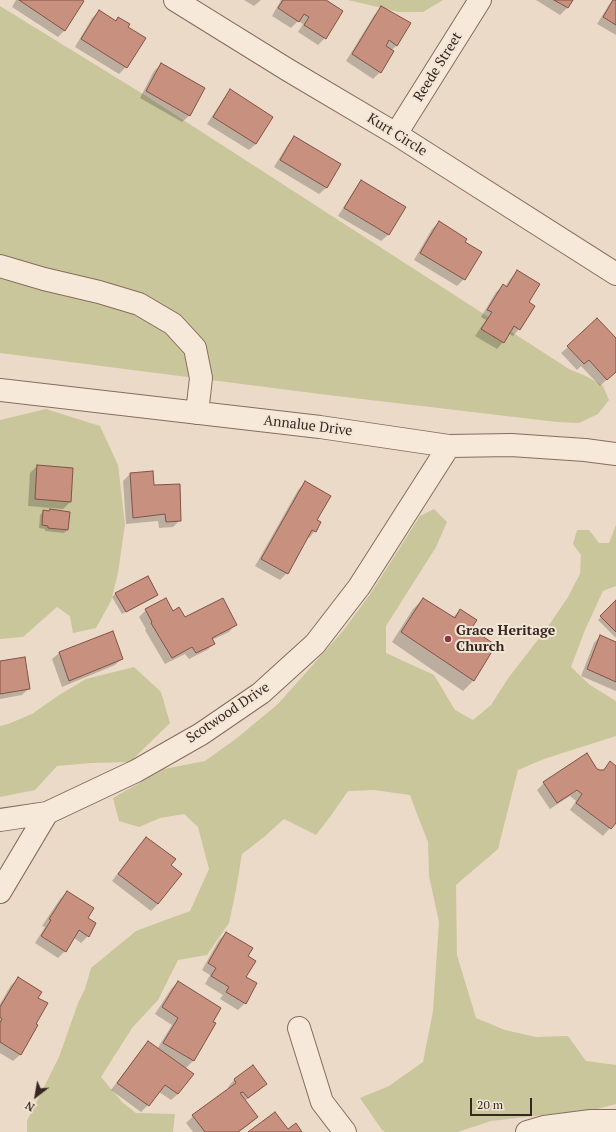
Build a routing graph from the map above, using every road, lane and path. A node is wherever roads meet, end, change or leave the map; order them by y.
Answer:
1 (175, 0) edge
2 (480, 0) edge
3 (396, 134) junction
4 (0, 266) edge
5 (616, 274) edge
6 (0, 390) edge
7 (197, 413) junction
8 (449, 446) junction
9 (616, 454) edge
10 (47, 813) junction
11 (0, 820) edge
12 (0, 892) edge
13 (299, 1028) dead end
14 (616, 1121) edge
15 (345, 1132) edge
16 (527, 1132) edge

1 - 3 street, Kurt Circle
2 - 3 street, Reede Street
3 - 5 street, Kurt Circle
4 - 7 street
6 - 7 street, Annalue Drive
7 - 8 street, Annalue Drive
8 - 9 street, Annalue Drive
8 - 10 street, Scotwood Drive
10 - 11 street, Scotwood Drive
10 - 12 street
13 - 15 street
14 - 16 street

